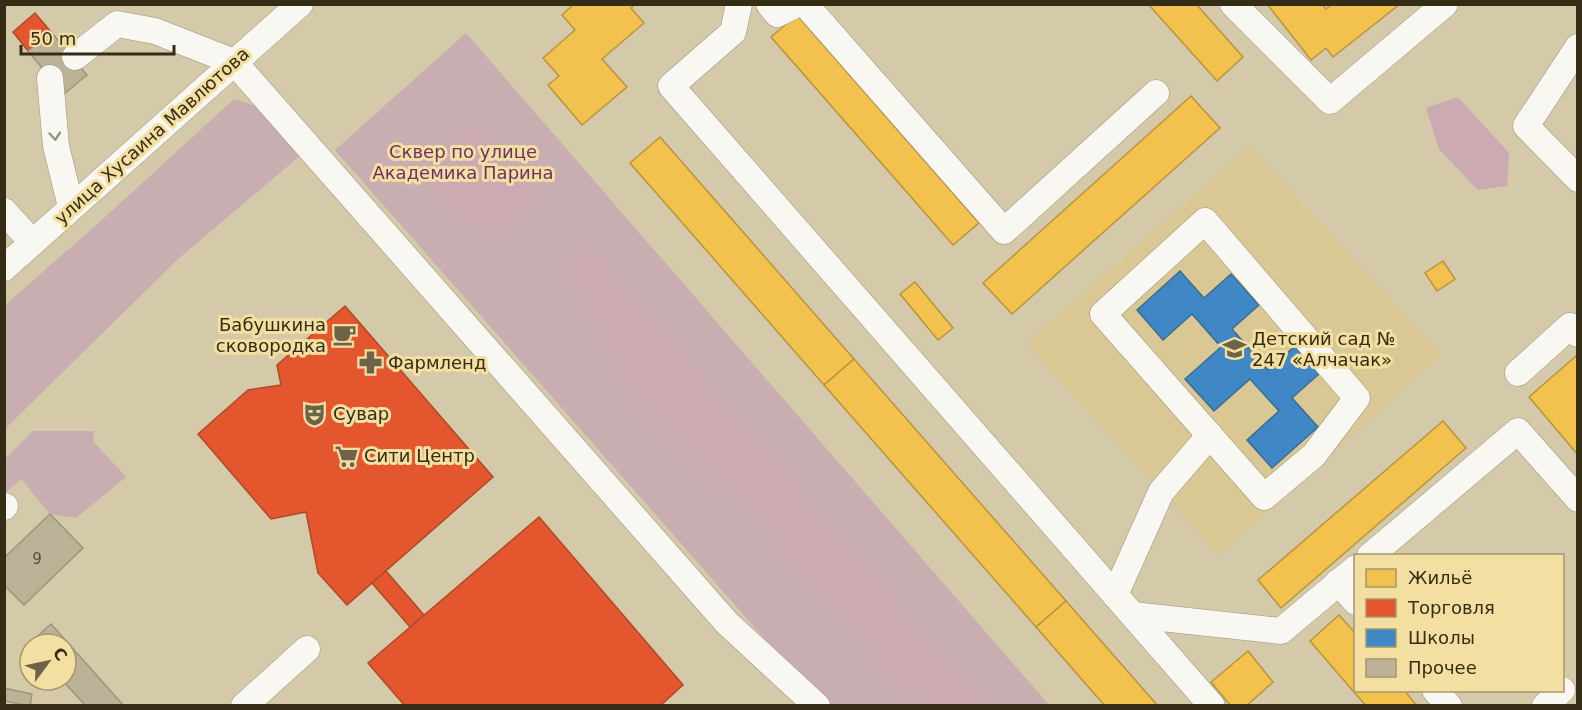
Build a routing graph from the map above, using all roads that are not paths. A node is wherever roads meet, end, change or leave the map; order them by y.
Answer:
1 (300, 4) edge
2 (739, 4) edge
3 (769, 4) edge
4 (797, 4) edge
5 (805, 4) edge
6 (1445, 4) edge
7 (1235, 5) edge
8 (1578, 47) edge
9 (75, 57) dead end
10 (234, 62) junction
11 (50, 78) dead end
12 (1156, 93) dead end
13 (1578, 179) edge
14 (71, 207) junction
15 (4, 211) edge
16 (32, 242) junction
17 (4, 268) edge
18 (1578, 334) edge
19 (1518, 373) dead end
20 (1210, 435) junction
21 (1578, 499) edge
22 (1371, 554) edge
23 (1347, 575) edge
24 (1115, 595) junction
25 (1354, 596) edge
26 (1133, 615) junction
27 (307, 650) dead end
28 (1578, 678) edge
29 (1564, 688) edge
30 (1438, 692) edge
31 (1560, 692) edge
32 (814, 704) edge
33 (244, 705) edge
34 (1212, 705) edge
35 (1449, 705) edge
36 (1545, 705) edge

1 - 10 street, улица Хусаина Мавлютова
2 - 24 street
3 - 4 street
5 - 12 street
6 - 7 street
8 - 13 street
9 - 10 street
10 - 14 street, улица Хусаина Мавлютова
10 - 32 street
11 -> 14 street
14 - 16 street, улица Хусаина Мавлютова
15 - 16 street
16 - 17 street, улица Хусаина Мавлютова
18 - 19 street
20 - 20 street
20 - 24 street
21 - 22 street
23 - 25 street
23 - 26 street
24 - 26 street
26 - 34 street
27 - 33 street
28 - 29 street
30 - 35 street
31 - 36 street

